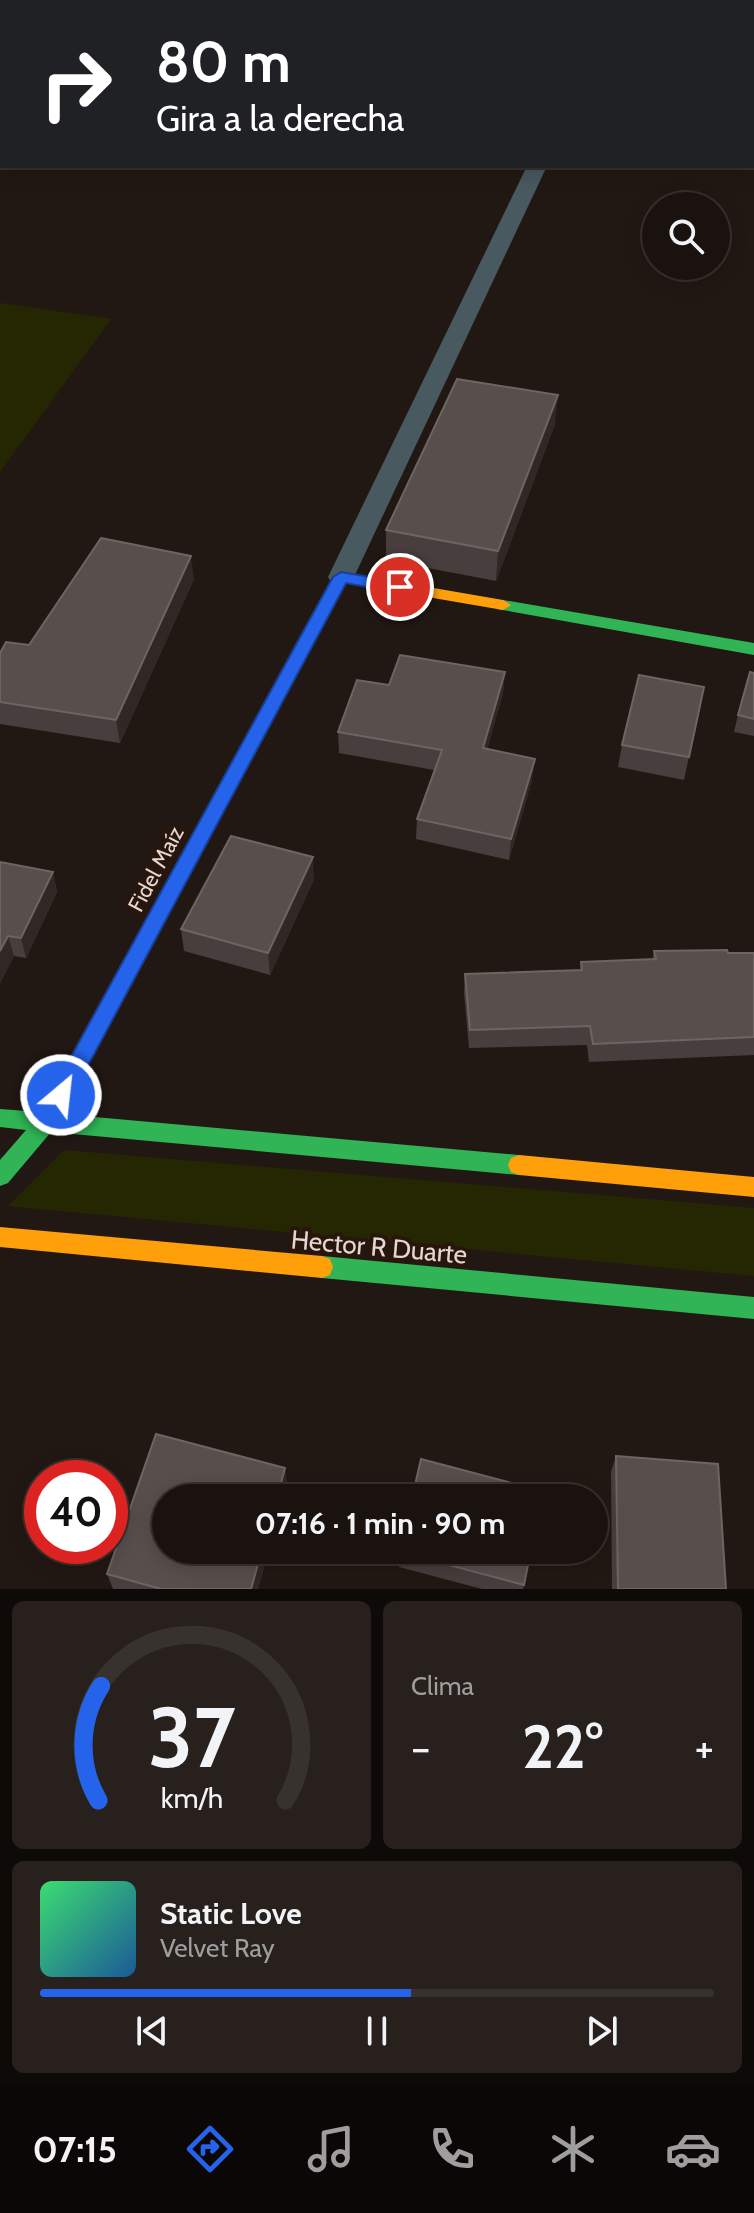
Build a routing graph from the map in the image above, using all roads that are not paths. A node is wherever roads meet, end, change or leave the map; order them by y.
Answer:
1 (536, 168) edge
2 (341, 577) junction
3 (754, 649) edge
4 (0, 1118) edge
5 (46, 1122) junction
6 (0, 1176) edge
7 (754, 1187) edge
8 (0, 1237) edge
9 (754, 1308) edge

1 - 2 lane
2 - 3 street
2 - 5 street, Fidel Maíz
4 - 5 street
5 - 6 street, Fidel Maíz
5 - 7 street
8 - 9 street, Hector R Duarte

